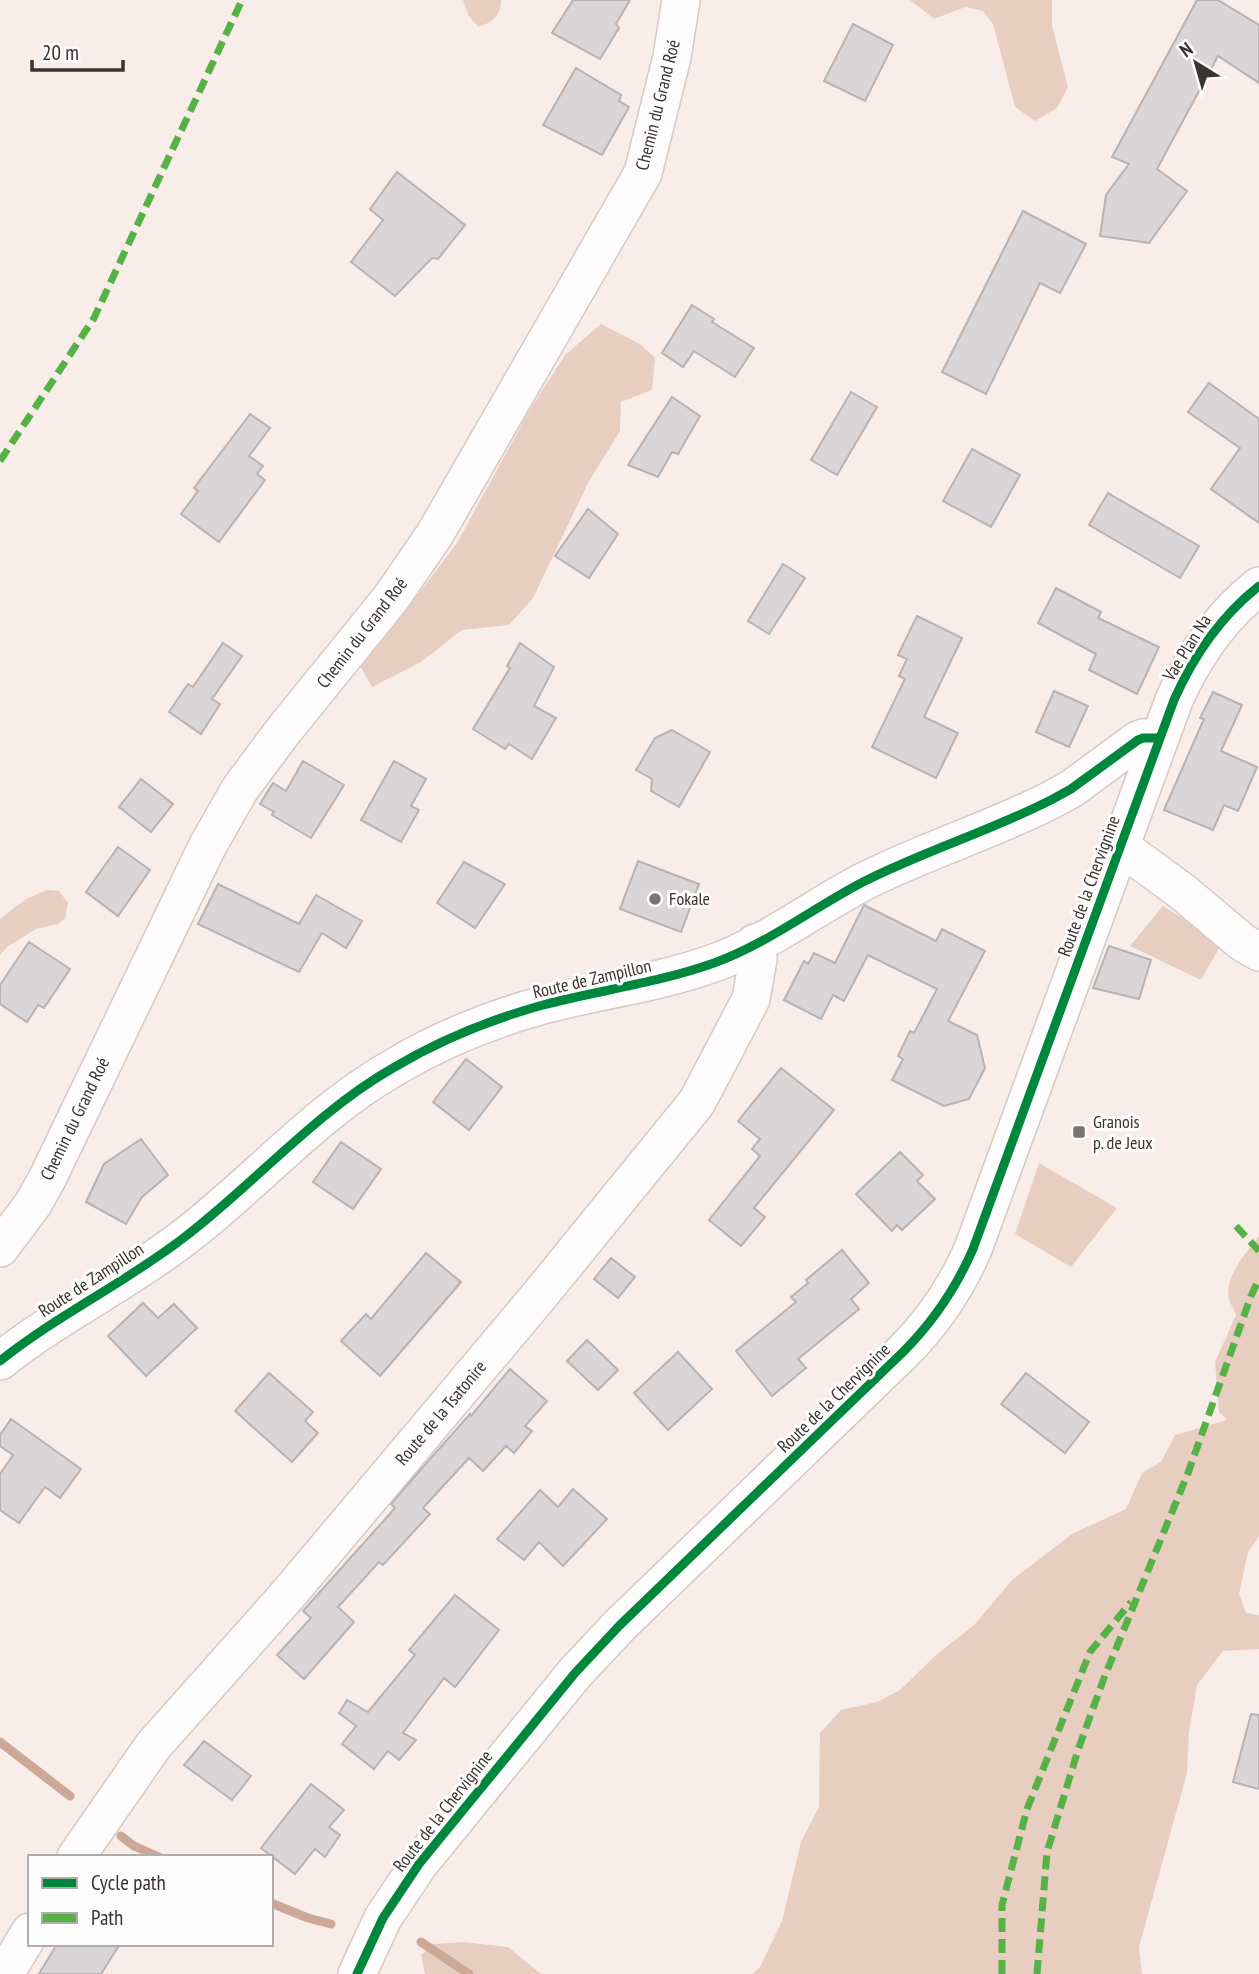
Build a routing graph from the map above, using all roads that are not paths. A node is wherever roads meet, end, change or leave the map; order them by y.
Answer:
1 (681, 0) edge
2 (1259, 586) edge
3 (1159, 738) junction
4 (1120, 846) junction
5 (755, 943) junction
6 (1259, 952) edge
7 (0, 1248) edge
8 (0, 1361) edge
9 (77, 1855) edge
10 (28, 1935) edge
11 (5, 1974) edge
12 (356, 1974) edge

1 - 7 street, Chemin du Grand Roé
2 - 3 street, Vae Plan Na
3 - 4 street, Route de la Chervignine
3 - 5 street, Route de Zampillon
4 - 6 street
4 - 12 street, Route de la Chervignine
5 - 8 street, Route de Zampillon
5 - 9 street, Route de la Tsatonire
10 - 11 street

